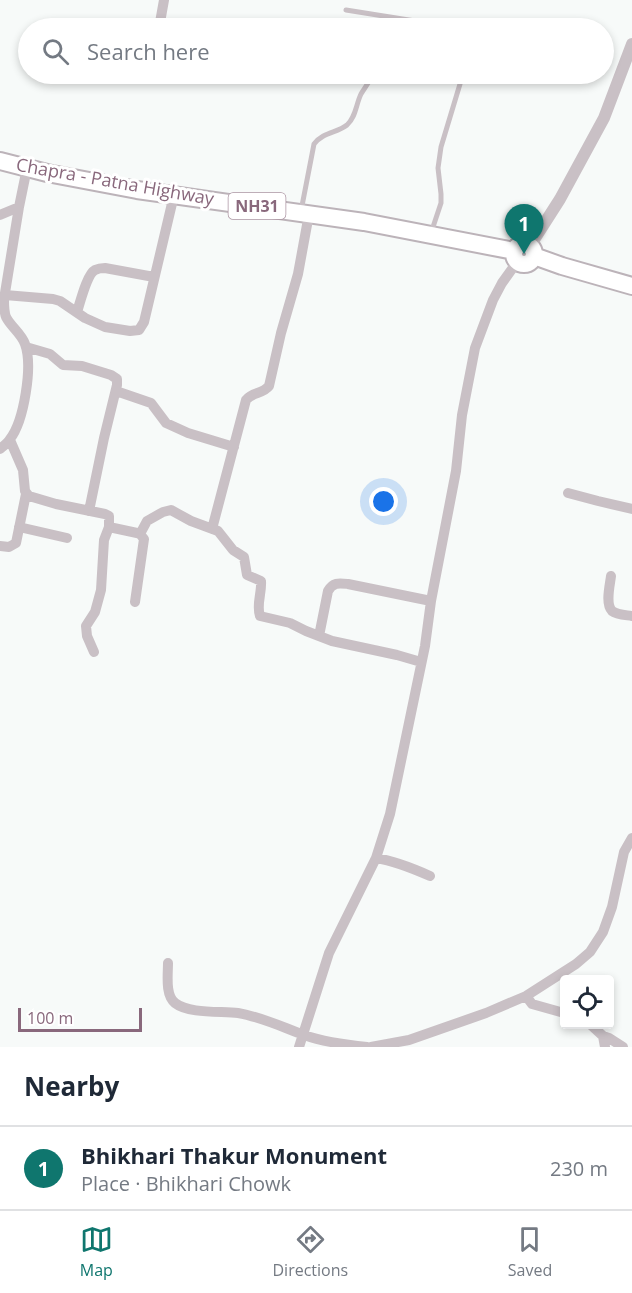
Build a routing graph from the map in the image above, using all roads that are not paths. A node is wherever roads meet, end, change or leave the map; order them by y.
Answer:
1 (164, 0) edge
2 (346, 10) dead end
3 (161, 18) edge
4 (393, 18) edge
5 (632, 44) edge
6 (367, 84) edge
7 (460, 84) edge
8 (0, 161) edge
9 (27, 168) junction
10 (174, 195) junction
11 (19, 207) junction
12 (305, 213) junction
13 (0, 215) edge
14 (431, 235) junction
15 (524, 254) junction
16 (154, 278) junction
17 (632, 286) edge
18 (5, 295) junction
19 (76, 312) junction
20 (26, 347) junction
21 (116, 391) junction
22 (10, 440) junction
23 (234, 447) junction
24 (0, 449) edge
25 (568, 493) dead end
26 (26, 494) junction
27 (632, 509) edge
28 (90, 511) junction
29 (20, 527) junction
30 (109, 527) junction
31 (212, 529) junction
32 (140, 534) junction
33 (67, 538) dead end
34 (0, 546) edge
35 (611, 576) dead end
36 (431, 601) junction
37 (135, 602) dead end
38 (632, 616) edge
39 (319, 636) junction
40 (94, 652) dead end
41 (421, 662) junction
42 (632, 838) edge
43 (376, 858) junction
44 (430, 876) dead end
45 (168, 963) dead end
46 (526, 996) junction
47 (560, 1012) edge
48 (594, 1029) edge
49 (303, 1035) junction
50 (604, 1042) edge
51 (299, 1047) edge
52 (369, 1047) edge
53 (623, 1047) edge

1 - 3 street
2 - 4 lane
5 - 15 street
6 - 12 lane
7 - 14 lane
8 - 9 highway, Chapra - Patna Highway / NH31
9 - 10 highway, Chapra - Patna Highway / NH31
9 - 11 street
10 - 12 highway, Chapra - Patna Highway / NH31
10 - 16 street
11 - 13 street
11 - 18 street
12 - 14 highway, Chapra - Patna Highway / NH31
12 - 23 street
14 - 15 highway, Chapra - Patna Highway / NH31
15 - 17 highway, Chapra - Patna Highway / NH31
15 - 36 street
16 - 19 street
16 - 19 street
18 - 19 street
18 - 20 street
20 - 21 street
20 - 22 street
21 - 23 street
21 - 28 street
22 - 24 street
22 - 26 street
23 - 31 street
25 - 27 street
26 - 28 street
26 - 29 street
28 - 30 street
29 - 33 street
29 - 34 street
30 - 32 street
30 - 40 street
31 - 32 street
31 - 39 street
32 - 37 street
35 - 38 street
36 - 39 street
36 - 41 street
39 - 41 street
41 - 43 street
42 - 46 street
43 - 44 street
43 - 49 street
45 - 49 street
46 - 47 street
46 - 52 street
48 - 50 street
49 - 51 street
49 - 52 street
50 - 53 street

